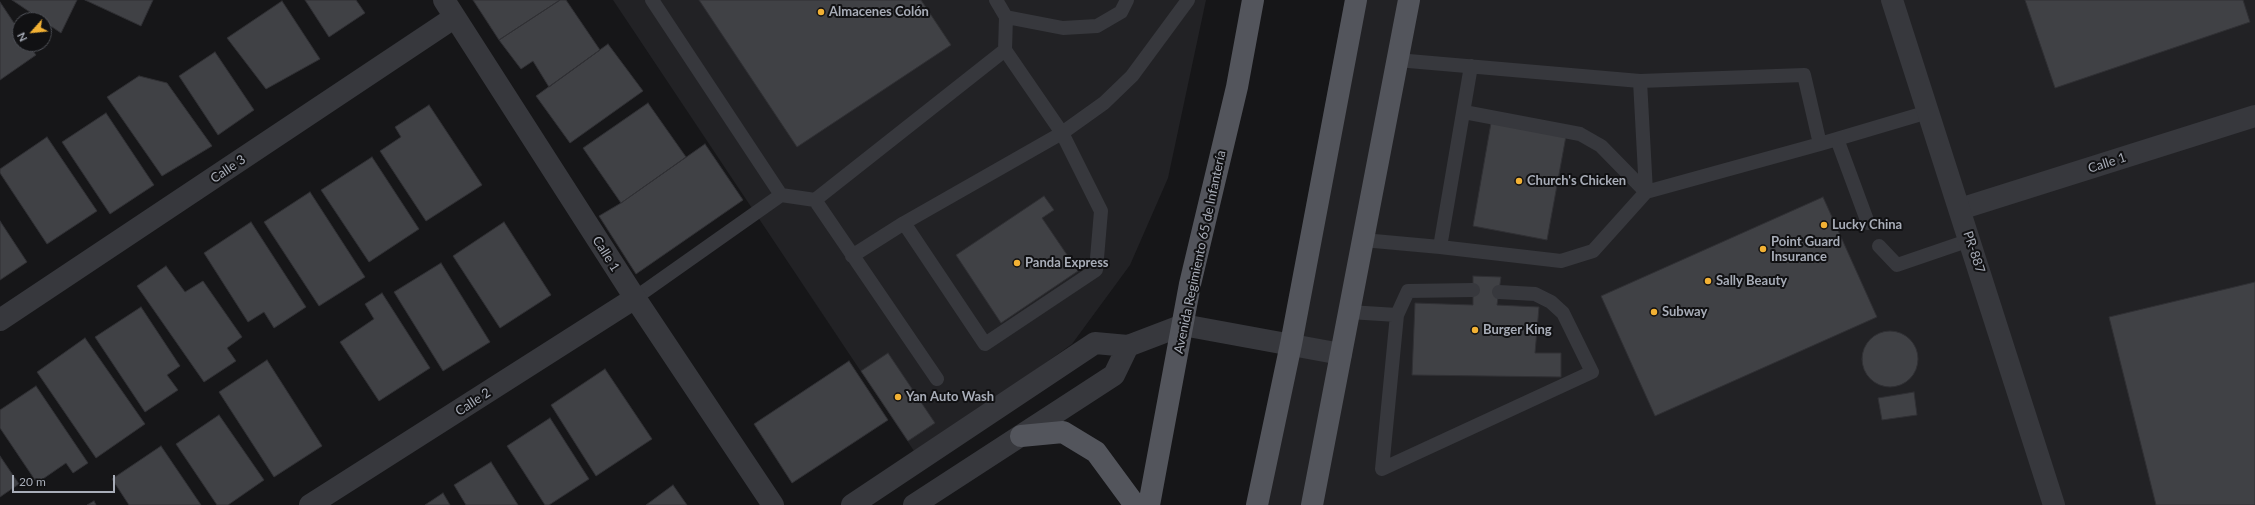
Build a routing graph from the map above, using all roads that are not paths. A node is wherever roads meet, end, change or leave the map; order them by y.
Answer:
1 (652, 0) edge
2 (996, 0) edge
3 (1127, 0) edge
4 (1188, 0) edge
5 (1253, 0) edge
6 (1356, 0) edge
7 (1408, 0) edge
8 (1892, 0) edge
9 (450, 9) edge
10 (1006, 17) junction
11 (1005, 50) junction
12 (1397, 60) junction
13 (1471, 66) junction
14 (1640, 81) junction
15 (1464, 112) junction
16 (1928, 112) junction
17 (2255, 116) edge
18 (1062, 133) junction
19 (1837, 139) junction
20 (1820, 144) junction
21 (1646, 192) junction
22 (781, 195) junction
23 (814, 200) junction
24 (1960, 209) junction
25 (904, 223) junction
26 (1868, 223) dead end
27 (1363, 240) junction
28 (1970, 240) junction
29 (1879, 246) dead end
30 (1440, 247) junction
31 (852, 256) junction
32 (1473, 290) dead end
33 (1499, 292) dead end
34 (634, 298) junction
35 (1349, 312) junction
36 (1397, 315) junction
37 (0, 320) edge
38 (1182, 325) junction
39 (1291, 344) junction
40 (1128, 346) junction
41 (1341, 354) junction
42 (937, 379) dead end
43 (1021, 436) junction
44 (310, 505) edge
45 (773, 505) edge
46 (852, 505) edge
47 (914, 505) edge
48 (1135, 505) edge
49 (1149, 505) edge
50 (1257, 505) edge
51 (1312, 505) edge
52 (2054, 505) edge

1 - 22 lane
2 - 10 lane
3 - 10 lane
4 - 18 lane
5 - 38 main road, Avenida Regimiento 65 de Infantería
6 - 39 main road
7 - 12 main road
8 - 16 street, PR-887
9 - 34 street, Calle 1
9 - 37 street, Calle 3
10 - 11 lane
11 - 18 lane
11 - 23 lane
12 - 13 lane
12 - 27 main road
13 - 14 lane
13 - 15 lane
14 - 20 lane
14 - 21 lane
15 - 21 lane
15 - 30 lane
16 - 19 lane
16 - 24 street, PR-887
17 - 24 street, Calle 1
18 - 25 lane
18 - 25 lane
19 - 20 lane
19 - 26 lane
20 - 21 lane
21 - 30 lane
22 - 23 lane
22 - 34 lane
23 - 31 lane
24 - 28 street, PR-887
25 - 31 lane
27 - 30 lane
27 - 35 main road
28 - 29 lane
28 - 52 street, PR-887
31 - 42 lane
32 - 36 lane
33 - 36 lane
34 - 44 street, Calle 2
34 - 45 street, Calle 1
35 - 36 lane
35 - 41 main road
38 - 39 street
38 - 40 street
38 - 49 main road, Avenida Regimiento 65 de Infantería
39 - 41 street
39 - 50 main road
40 - 43 street
40 - 46 street
41 - 51 main road
43 - 47 street
43 - 48 main road

